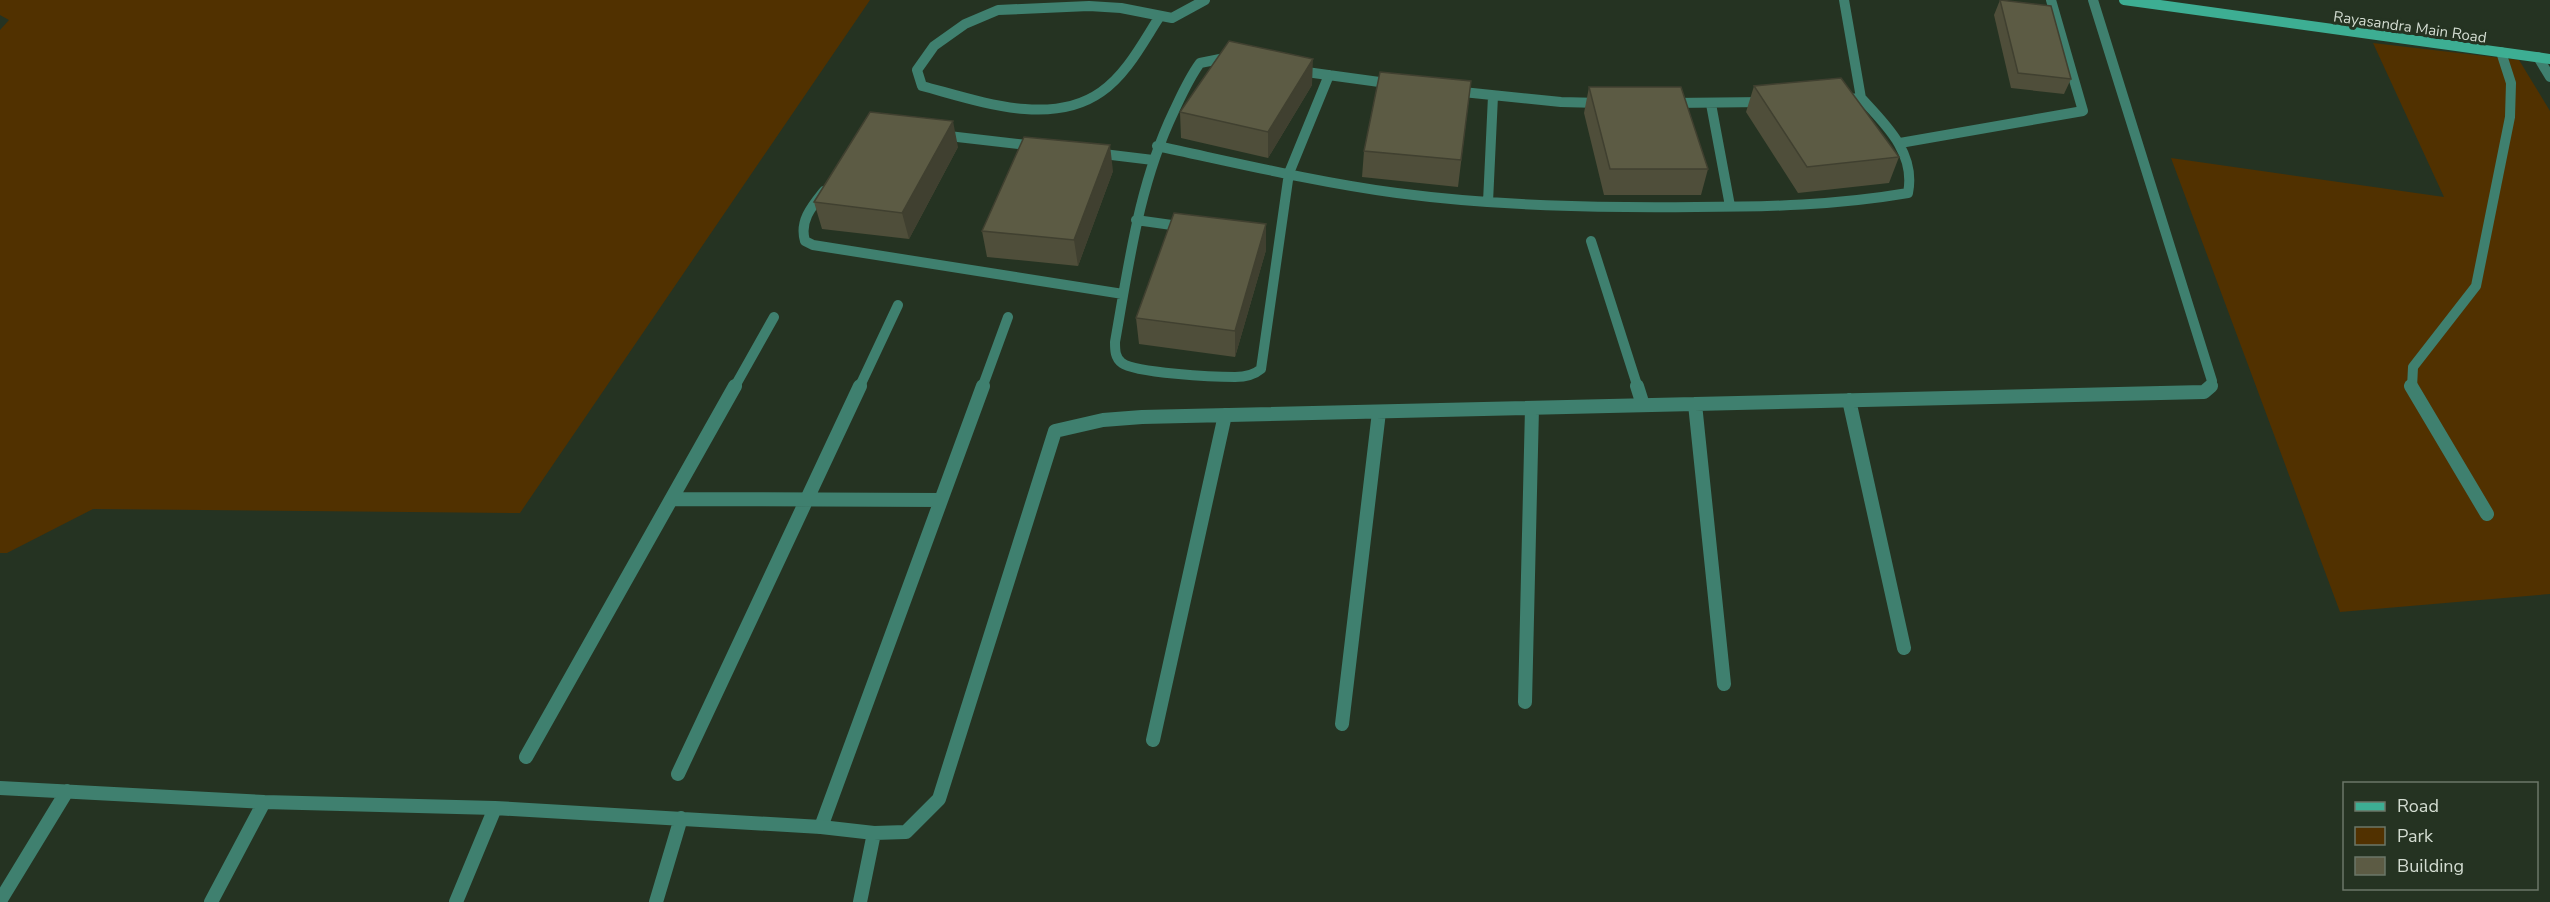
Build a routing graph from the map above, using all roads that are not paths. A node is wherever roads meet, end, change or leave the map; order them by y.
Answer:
1 (1205, 0) edge
2 (1844, 0) edge
3 (2051, 0) edge
4 (2093, 0) edge
5 (2124, 0) edge
6 (1160, 16) junction
7 (2501, 52) junction
8 (2538, 57) junction
9 (2550, 59) edge
10 (1242, 63) edge
11 (1286, 69) edge
12 (1329, 75) junction
13 (2550, 77) edge
14 (1400, 84) edge
15 (1447, 91) edge
16 (1493, 96) junction
17 (1861, 98) junction
18 (1826, 99) edge
19 (1780, 101) edge
20 (1607, 103) edge
21 (1665, 103) edge
22 (1711, 104) junction
23 (924, 133) edge
24 (1900, 143) junction
25 (1157, 146) junction
26 (1050, 148) edge
27 (1085, 152) edge
28 (1153, 160) junction
29 (1289, 173) junction
30 (833, 178) edge
31 (1488, 202) junction
32 (1730, 206) junction
33 (1136, 220) junction
34 (1202, 229) edge
35 (1591, 241) dead end
36 (1123, 294) junction
37 (898, 305) dead end
38 (774, 317) dead end
39 (1008, 317) dead end
40 (1849, 400) junction
41 (1695, 404) junction
42 (1643, 405) junction
43 (1532, 408) junction
44 (1379, 412) junction
45 (1225, 415) junction
46 (674, 499) junction
47 (806, 499) junction
48 (941, 500) junction
49 (2487, 514) dead end
50 (1904, 648) dead end
51 (1724, 684) dead end
52 (1525, 702) dead end
53 (1342, 724) dead end
54 (1153, 740) dead end
55 (526, 757) dead end
56 (678, 774) dead end
57 (0, 788) edge
58 (67, 791) junction
59 (264, 802) junction
60 (495, 808) junction
61 (681, 818) junction
62 (821, 826) junction
63 (874, 833) junction
64 (0, 901) edge
65 (211, 902) edge
66 (456, 902) edge
67 (656, 902) edge
68 (860, 902) edge

1 - 6 street
2 - 17 street
3 - 24 street
4 - 40 street
5 - 7 street, Rayasandra Main Road
6 - 6 street
7 - 8 street, Rayasandra Main Road
7 - 49 street
8 - 9 street, Rayasandra Main Road
8 - 13 street
10 - 25 street
11 - 12 street
12 - 14 street
12 - 29 street
15 - 16 street
16 - 20 street
16 - 31 street
17 - 18 street
17 - 24 street
19 - 22 street
21 - 22 street
22 - 32 street
23 - 26 street
24 - 32 street
25 - 28 street
25 - 29 street
27 - 28 street
28 - 33 street
29 - 31 street
29 - 36 street
30 - 36 street
31 - 32 street
33 - 34 street
33 - 36 street
35 - 42 street
37 - 47 street
38 - 46 street
39 - 48 street
40 - 41 street
40 - 50 street
41 - 42 street
41 - 51 street
42 - 43 street
43 - 44 street
43 - 52 street
44 - 45 street
44 - 53 street
45 - 54 street
45 - 63 street
46 - 47 street
46 - 55 street
47 - 48 street
47 - 56 street
48 - 62 street
57 - 58 street
58 - 59 street
58 - 64 street
59 - 60 street
59 - 65 street
60 - 61 street
60 - 66 street
61 - 62 street
61 - 67 street
62 - 63 street
63 - 68 street

